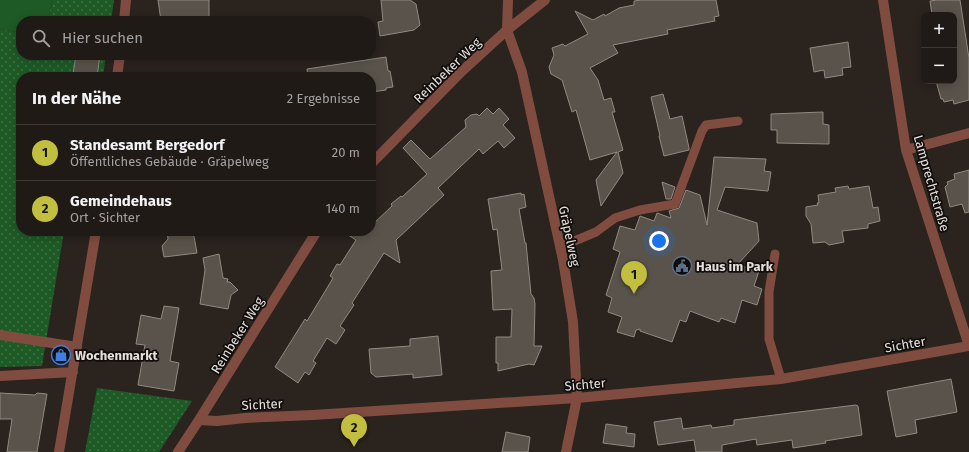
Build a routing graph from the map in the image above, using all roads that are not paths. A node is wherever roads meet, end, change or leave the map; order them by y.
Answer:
1 (126, 0) edge
2 (508, 0) edge
3 (545, 0) edge
4 (883, 0) edge
5 (124, 16) edge
6 (507, 30) junction
7 (119, 60) edge
8 (118, 72) edge
9 (738, 121) dead end
10 (969, 133) edge
11 (906, 150) junction
12 (376, 159) edge
13 (95, 236) edge
14 (314, 236) edge
15 (560, 247) junction
16 (775, 254) dead end
17 (0, 335) edge
18 (969, 346) edge
19 (77, 348) junction
20 (73, 372) junction
21 (0, 376) edge
22 (781, 379) junction
23 (577, 398) junction
24 (199, 420) junction
25 (59, 452) edge
26 (178, 452) edge
27 (566, 452) edge

1 - 5 street
2 - 6 street
3 - 6 street, Reinbeker Weg
4 - 11 street, Lamprechtstraße
6 - 12 street, Reinbeker Weg
6 - 15 street, Gräpelweg
7 - 8 street
9 - 15 lane
10 - 11 street
11 - 18 street, Lamprechtstraße
13 - 19 street
14 - 24 street, Reinbeker Weg
15 - 23 street, Gräpelweg
16 - 22 lane
17 - 19 street
18 - 22 street, Sichter
19 - 20 street
20 - 21 street
20 - 25 street
22 - 23 street, Sichter
23 - 24 street, Sichter
23 - 27 street, Gräpelweg
24 - 26 street, Reinbeker Weg

